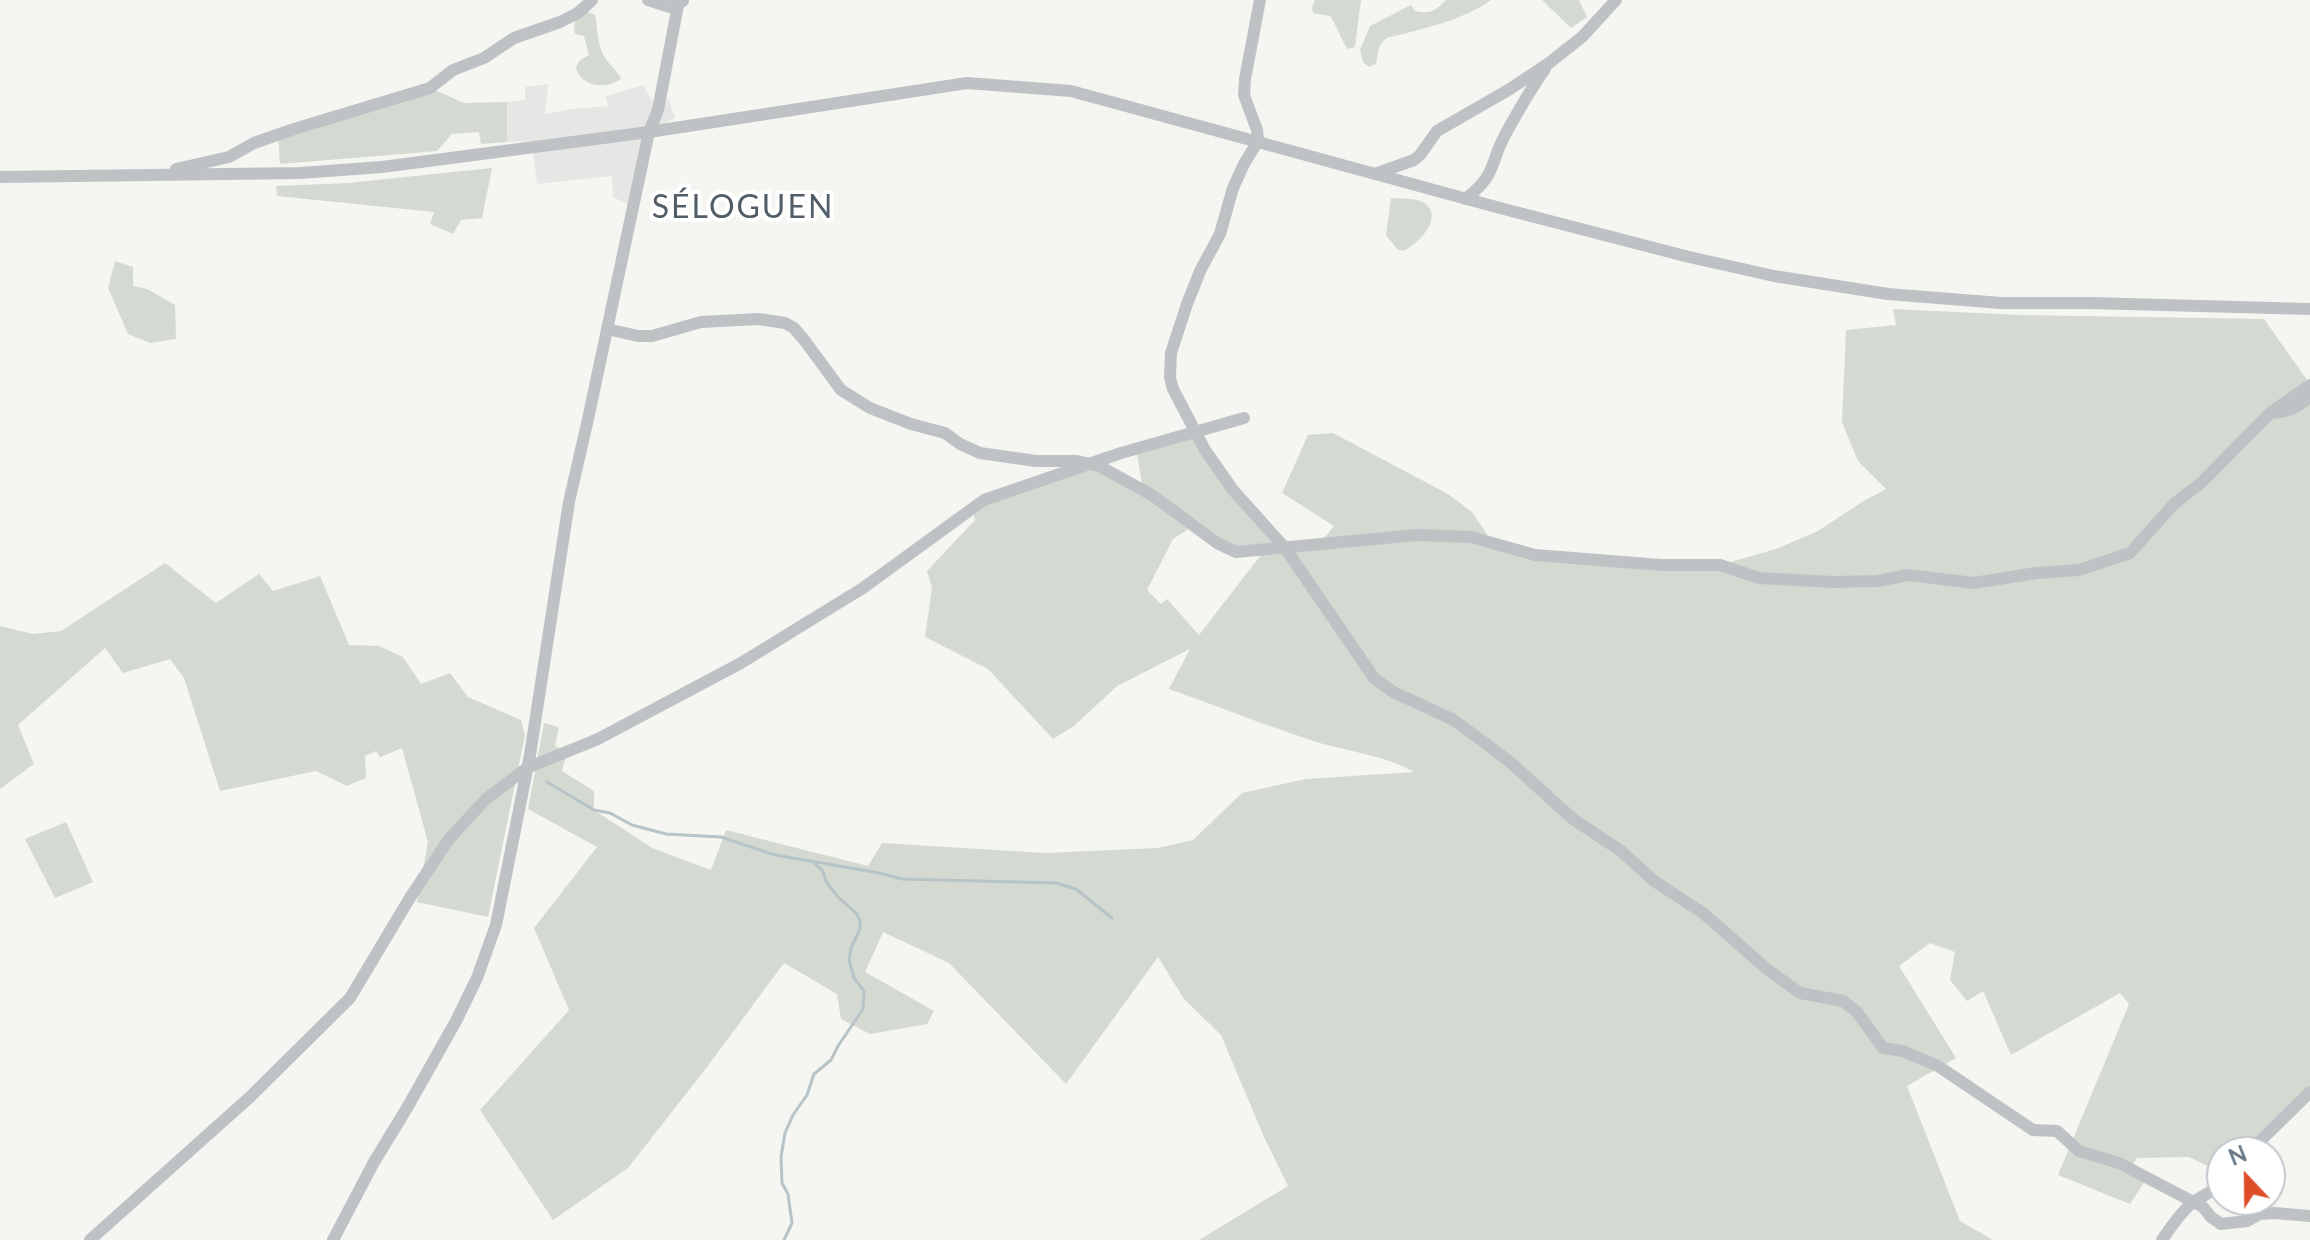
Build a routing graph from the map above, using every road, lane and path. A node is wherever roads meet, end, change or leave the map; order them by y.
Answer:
1 (592, 0) edge
2 (648, 0) edge
3 (1260, 0) edge
4 (1616, 0) edge
5 (681, 1) edge
6 (1549, 63) junction
7 (649, 132) junction
8 (1258, 141) junction
9 (1375, 174) junction
10 (154, 175) junction
11 (0, 177) edge
12 (1465, 199) junction
13 (2310, 309) edge
14 (607, 329) junction
15 (2310, 385) edge
16 (2310, 396) edge
17 (2270, 413) junction
18 (1244, 418) dead end
19 (1195, 431) junction
20 (1089, 464) junction
21 (1285, 548) junction
22 (527, 768) junction
23 (2310, 1092) edge
24 (2265, 1136) edge
25 (2206, 1195) edge
26 (2192, 1203) junction
27 (2310, 1216) edge
28 (2161, 1239) edge
29 (90, 1240) edge
30 (333, 1240) edge

1 - 10 street
2 - 5 street
3 - 8 street
4 - 6 street
5 - 7 street
6 - 9 street
6 - 12 street
7 - 8 street
7 - 10 street
7 - 14 street
8 - 9 street
8 - 19 street
9 - 12 street
10 - 11 street
12 - 13 street
14 - 20 street
14 - 22 street
15 - 17 street
16 - 17 street
17 - 21 street
18 - 19 street
19 - 20 street
19 - 21 street
20 - 21 street
20 - 22 street
21 - 26 street
22 - 29 street
22 - 30 street
23 - 24 street
25 - 26 street
26 - 27 street
26 - 28 street

